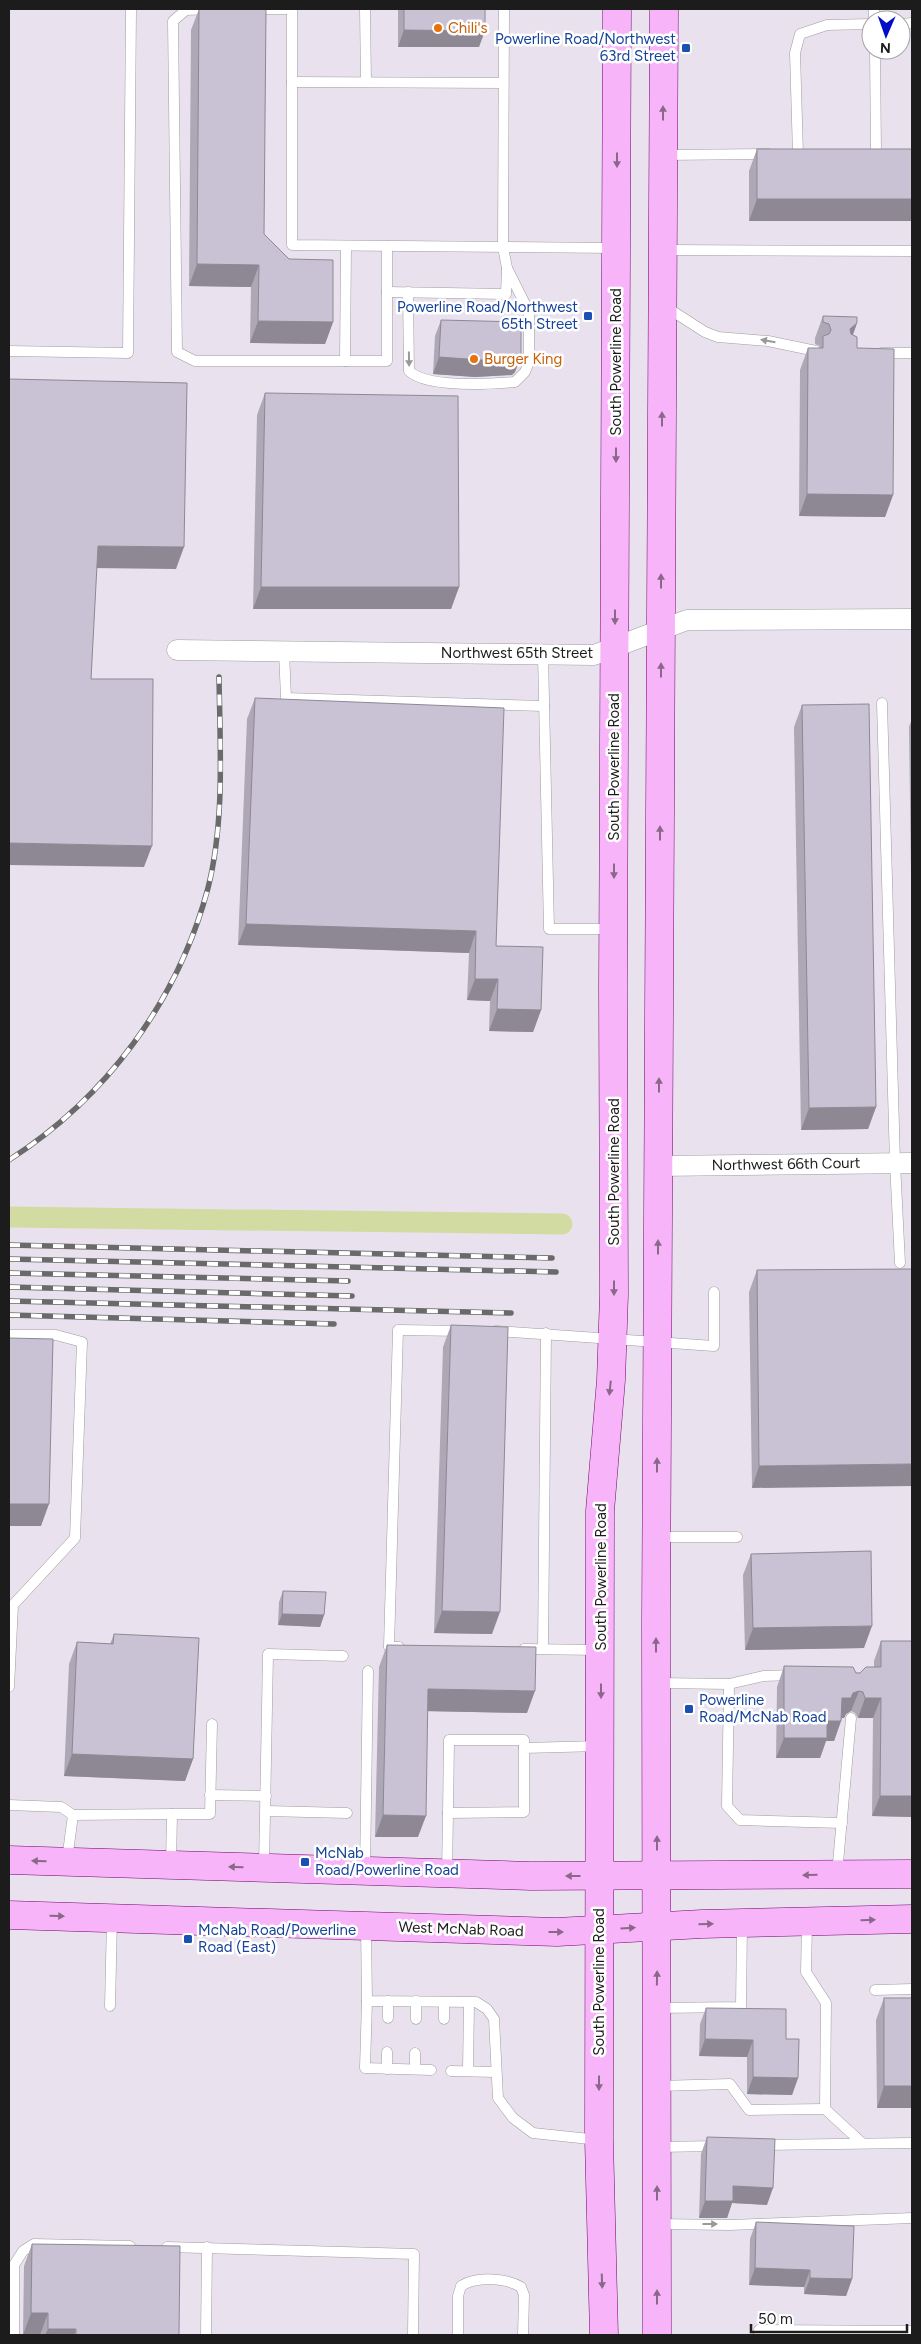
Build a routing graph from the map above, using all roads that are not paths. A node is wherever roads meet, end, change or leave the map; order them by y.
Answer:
1 (132, 9) edge
2 (226, 9) edge
3 (236, 9) edge
4 (286, 9) edge
5 (292, 9) edge
6 (365, 9) edge
7 (504, 9) edge
8 (617, 9) edge
9 (664, 9) edge
10 (861, 24) edge
11 (875, 60) edge
12 (292, 82) junction
13 (366, 82) junction
14 (504, 83) junction
15 (876, 154) edge
16 (663, 155) junction
17 (346, 246) junction
18 (387, 246) junction
19 (503, 247) junction
20 (616, 248) junction
21 (662, 250) junction
22 (912, 251) edge
23 (507, 268) junction
24 (387, 292) junction
25 (408, 292) junction
26 (662, 304) junction
27 (9, 351) edge
28 (816, 351) edge
29 (867, 352) edge
30 (912, 353) edge
31 (345, 361) junction
32 (912, 619) edge
33 (661, 630) junction
34 (615, 647) junction
35 (176, 650) dead end
36 (284, 651) junction
37 (543, 654) junction
38 (882, 703) dead end
39 (544, 706) junction
40 (613, 929) junction
41 (904, 1163) edge
42 (659, 1166) junction
43 (900, 1263) dead end
44 (714, 1292) dead end
45 (546, 1333) junction
46 (9, 1335) edge
47 (613, 1340) junction
48 (658, 1344) junction
49 (737, 1536) dead end
50 (657, 1537) junction
51 (408, 1647) edge
52 (514, 1649) edge
53 (543, 1650) junction
54 (600, 1650) junction
55 (343, 1656) dead end
56 (368, 1671) dead end
57 (802, 1674) edge
58 (657, 1683) junction
59 (729, 1684) junction
60 (9, 1687) edge
61 (851, 1718) dead end
62 (212, 1724) dead end
63 (601, 1746) junction
64 (524, 1748) junction
65 (210, 1795) junction
66 (266, 1796) junction
67 (9, 1805) edge
68 (266, 1811) junction
69 (448, 1812) junction
70 (347, 1813) dead end
71 (172, 1814) junction
72 (74, 1815) junction
73 (842, 1822) junction
74 (9, 1860) edge
75 (66, 1862) junction
76 (171, 1865) junction
77 (264, 1868) junction
78 (364, 1871) junction
79 (447, 1874) junction
80 (912, 1874) edge
81 (837, 1875) junction
82 (600, 1876) junction
83 (657, 1876) junction
84 (9, 1915) edge
85 (112, 1918) junction
86 (912, 1920) edge
87 (807, 1922) junction
88 (742, 1923) junction
89 (366, 1926) junction
90 (657, 1926) junction
91 (599, 1930) junction
92 (912, 1989) edge
93 (875, 1990) dead end
94 (367, 2001) junction
95 (388, 2001) junction
96 (416, 2001) junction
97 (444, 2002) junction
98 (469, 2002) junction
99 (110, 2006) dead end
100 (656, 2008) junction
101 (388, 2018) dead end
102 (416, 2019) dead end
103 (444, 2019) dead end
104 (387, 2052) dead end
105 (415, 2053) dead end
106 (387, 2068) junction
107 (415, 2070) junction
108 (431, 2070) dead end
109 (451, 2071) dead end
110 (468, 2071) junction
111 (496, 2072) junction
112 (655, 2086) junction
113 (825, 2109) junction
114 (600, 2140) junction
115 (862, 2143) junction
116 (912, 2143) edge
117 (754, 2145) edge
118 (725, 2146) edge
119 (657, 2147) junction
120 (912, 2218) edge
121 (656, 2224) junction
122 (140, 2246) edge
123 (159, 2246) edge
124 (207, 2247) junction
125 (912, 2331) edge
126 (14, 2335) edge
127 (206, 2335) edge
128 (413, 2335) edge
129 (458, 2335) edge
130 (522, 2335) edge
131 (604, 2335) edge
132 (657, 2335) edge
133 (759, 2335) edge

1 - 27 lane
2 - 31 lane
3 - 4 lane
5 - 12 lane
6 - 13 lane
7 - 14 lane
8 -> 20 main road, South Powerline Road
16 -> 9 main road
10 - 16 lane
11 - 15 lane
12 - 13 lane
12 - 17 lane
13 - 14 lane
14 - 19 lane
16 - 21 main road
17 - 18 lane
17 - 31 lane
18 - 19 lane
18 - 24 lane
19 - 20 lane
19 - 23 lane
20 -> 34 main road, South Powerline Road
21 - 22 lane
21 - 26 main road
23 - 25 lane
25 -> 23 lane
24 - 25 lane
24 - 31 lane
28 -> 26 lane
33 -> 26 main road
29 - 30 lane
32 - 33 street, Northwest 65th Street
33 - 34 street, Northwest 65th Street
42 -> 33 main road
34 - 37 street, Northwest 65th Street
34 -> 40 main road, South Powerline Road
35 - 36 street, Northwest 65th Street
36 - 37 street, Northwest 65th Street
36 - 39 lane
37 - 39 lane
38 - 41 lane
39 - 40 lane
40 -> 47 main road, South Powerline Road
41 - 42 street, Northwest 66th Court
41 - 43 lane
48 -> 42 main road
44 - 48 lane
45 - 47 lane
45 - 51 lane
45 - 53 lane
46 - 60 lane
47 - 48 lane
47 -> 54 main road, South Powerline Road
50 -> 48 main road
49 - 50 lane
58 -> 50 main road
52 - 53 lane
53 - 54 lane
54 -> 63 main road, South Powerline Road
55 - 66 lane
56 - 78 lane
57 - 59 lane
58 - 59 lane
83 -> 58 main road
59 - 73 lane
61 - 73 lane
62 - 65 lane
63 - 64 lane
63 - 82 main road, South Powerline Road
64 - 69 lane
64 - 69 lane
65 - 66 lane
65 - 71 lane
66 - 68 lane
67 - 72 lane
68 - 70 lane
68 - 77 lane
69 - 79 lane
71 - 72 lane
71 - 76 lane
72 - 75 lane
73 - 81 lane
75 -> 74 main road
75 - 76 main road
77 -> 76 main road
77 - 78 main road
78 - 79 main road
82 -> 79 main road
80 - 81 main road
81 -> 83 main road
82 - 83 main road
82 - 91 main road, South Powerline Road
83 - 90 main road
84 -> 85 main road, West McNab Road
85 - 89 main road, West McNab Road
85 - 99 lane
87 -> 86 main road, West McNab Road
87 - 88 main road, West McNab Road
87 - 113 lane
90 -> 88 main road, West McNab Road
88 - 100 lane
89 -> 91 main road, West McNab Road
89 - 94 lane
91 -> 90 main road, West McNab Road
100 -> 90 main road
91 -> 114 main road, South Powerline Road
92 - 93 lane
94 - 95 lane
94 - 106 lane
95 - 96 lane
95 - 101 lane
96 - 97 lane
96 - 102 lane
97 - 98 lane
97 - 103 lane
98 - 110 lane
98 - 111 lane
100 - 112 main road
104 - 106 lane
105 - 107 lane
106 - 107 lane
107 - 108 lane
109 - 110 lane
110 - 111 lane
111 - 114 lane
112 - 113 lane
112 - 119 main road
113 - 115 lane
114 -> 131 main road, South Powerline Road
115 - 116 lane
115 - 117 lane
118 - 119 lane
121 -> 119 main road
121 -> 120 lane
132 -> 121 main road
122 - 126 lane
123 - 124 lane
124 - 127 lane
124 - 128 lane
125 - 133 lane
129 - 130 lane

